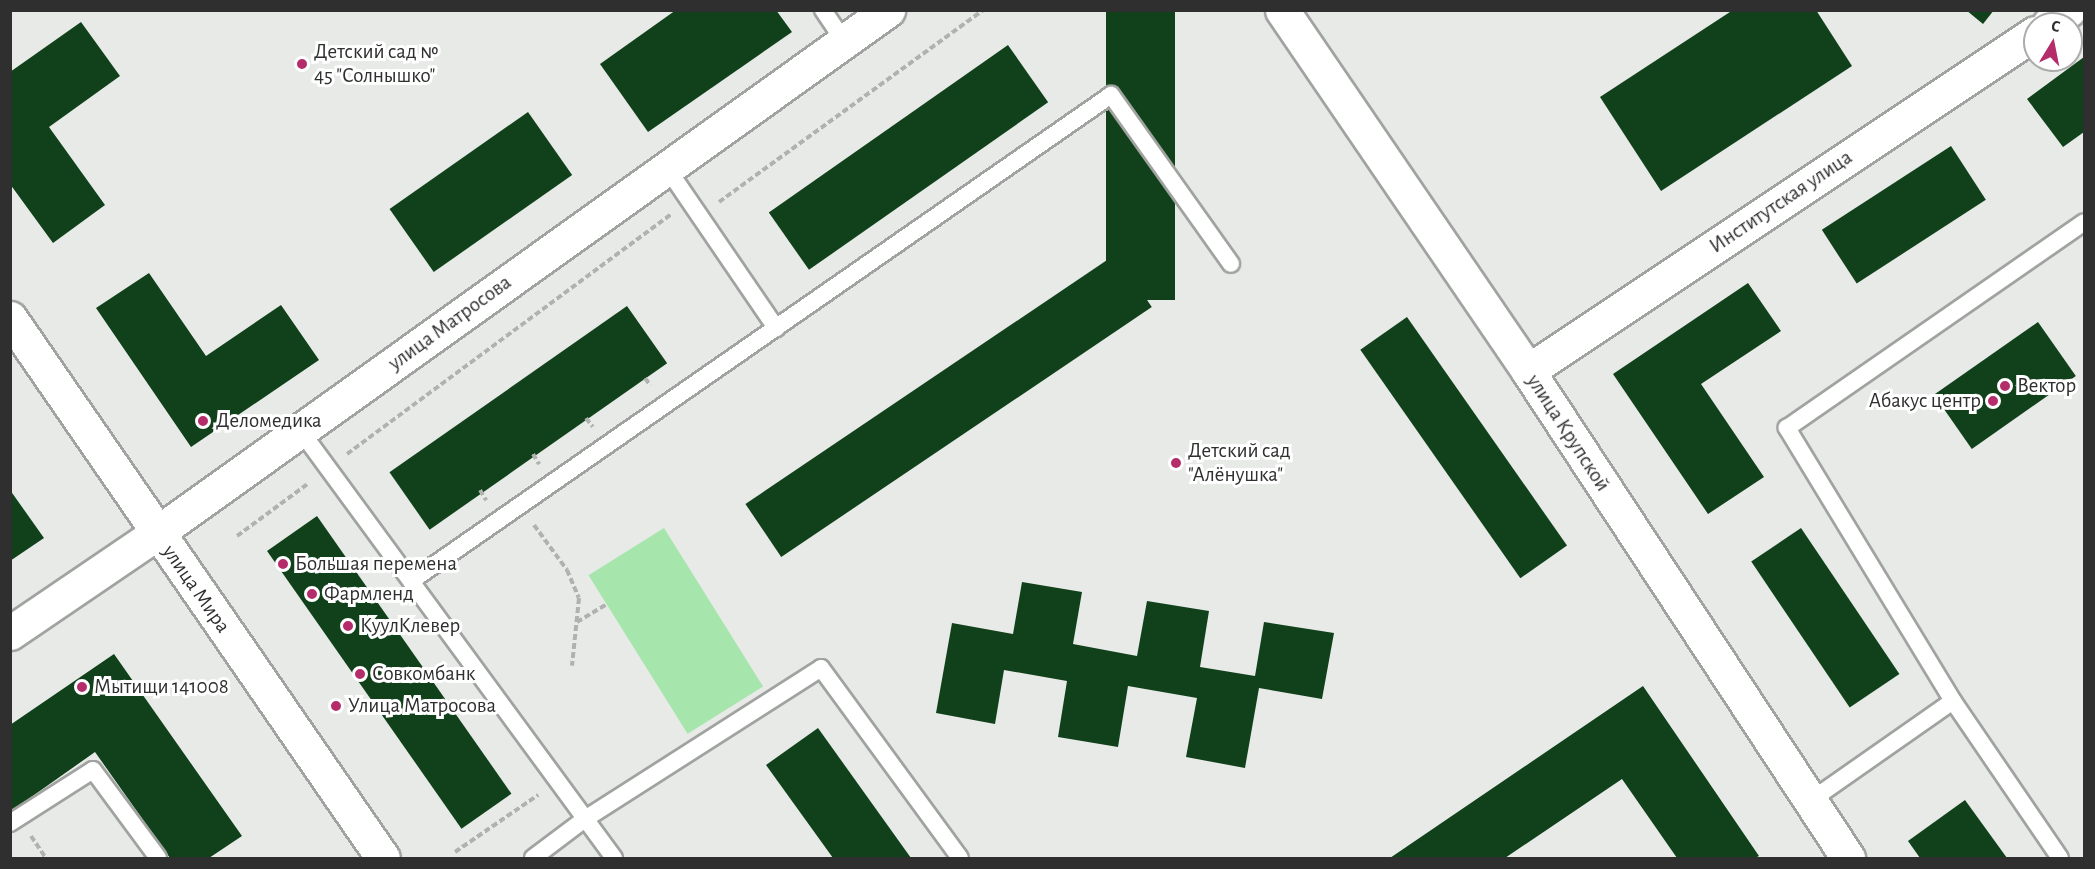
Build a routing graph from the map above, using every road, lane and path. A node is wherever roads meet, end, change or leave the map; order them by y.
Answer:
1 (824, 10) edge
2 (888, 10) edge
3 (983, 10) edge
4 (1282, 10) edge
5 (844, 41) junction
6 (2023, 41) edge
7 (667, 168) junction
8 (689, 200) junction
9 (2085, 222) edge
10 (1231, 264) dead end
11 (10, 318) edge
12 (776, 328) junction
13 (1528, 371) junction
14 (300, 430) junction
15 (328, 468) junction
16 (520, 506) junction
17 (158, 533) junction
18 (411, 581) junction
19 (607, 604) dead end
20 (577, 623) junction
21 (10, 633) edge
22 (572, 666) dead end
23 (1953, 701) junction
24 (545, 790) dead end
25 (1810, 801) junction
26 (585, 819) junction
27 (10, 823) edge
28 (455, 852) dead end
29 (158, 858) edge
30 (383, 858) edge
31 (533, 858) edge
32 (614, 858) edge
33 (960, 858) edge
34 (1848, 858) edge
35 (2060, 858) edge

1 - 5 lane
2 - 5 street, улица Матросова
3 - 8 path
4 - 13 street, улица Крупской
5 - 7 street, улица Матросова
6 - 13 street, Институтская улица
7 - 8 lane
7 - 14 street, улица Матросова
8 - 12 lane
8 - 15 path
9 - 23 lane
10 - 12 lane
11 - 17 street, улица Мира
12 - 16 lane
13 - 25 street, улица Крупской
14 - 15 lane
14 - 17 street, улица Матросова
15 - 18 lane
16 - 18 lane
16 - 20 path
17 - 21 street, улица Матросова
17 - 30 street, улица Мира
18 - 26 lane
19 - 20 path
20 - 22 path
23 - 25 lane
23 - 35 lane
24 - 28 path
25 - 34 street, улица Крупской
26 - 31 lane
26 - 32 lane
26 - 33 lane
27 - 29 lane

